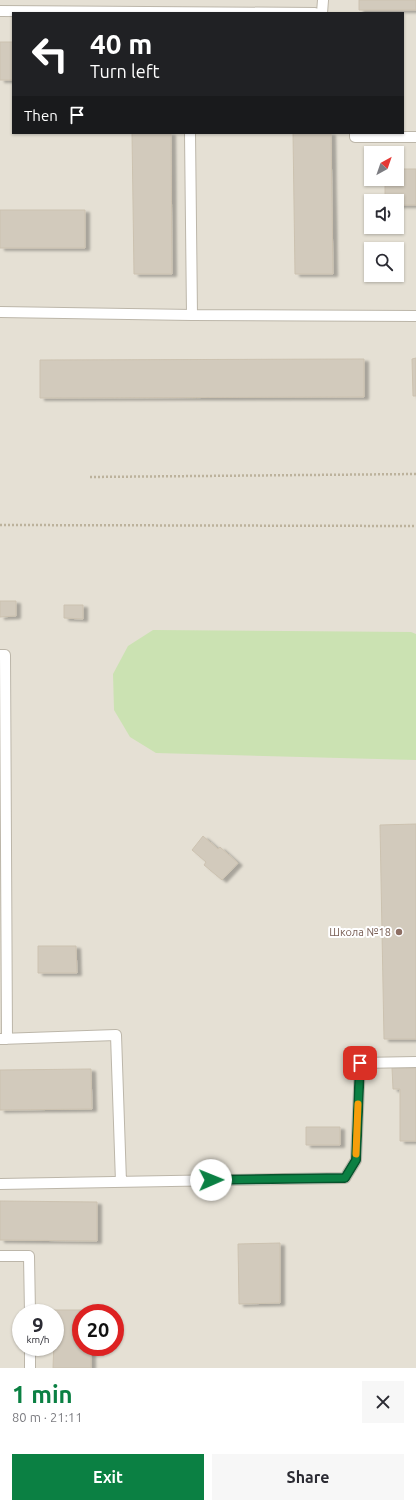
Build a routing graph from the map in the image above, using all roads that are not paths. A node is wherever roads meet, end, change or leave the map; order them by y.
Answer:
1 (323, 0) edge
2 (0, 11) edge
3 (94, 12) edge
4 (322, 12) edge
5 (190, 134) edge
6 (355, 134) edge
7 (416, 137) edge
8 (0, 312) edge
9 (192, 315) junction
10 (416, 316) edge
11 (0, 655) edge
12 (3, 1039) edge
13 (416, 1062) edge
14 (121, 1182) junction
15 (0, 1184) edge
16 (0, 1256) edge
17 (30, 1304) edge
18 (30, 1356) edge
19 (30, 1368) edge

1 - 4 lane
2 - 3 lane
5 - 9 lane
6 - 7 lane
8 - 9 lane
9 - 10 lane
11 - 12 lane
12 - 14 lane
13 - 14 lane
14 - 15 lane
16 - 17 lane
18 - 19 lane

